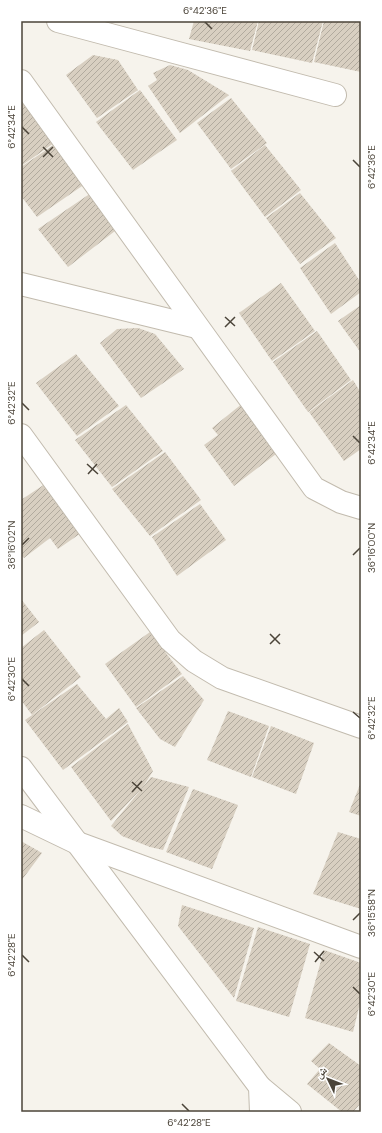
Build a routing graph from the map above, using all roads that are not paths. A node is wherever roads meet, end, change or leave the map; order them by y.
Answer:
1 (58, 21) edge
2 (21, 81) edge
3 (335, 95) dead end
4 (21, 284) edge
5 (197, 327) junction
6 (21, 435) edge
7 (361, 508) edge
8 (361, 727) edge
9 (21, 768) edge
10 (21, 816) edge
11 (75, 842) junction
12 (361, 947) edge
13 (260, 1087) junction
14 (261, 1112) edge
15 (290, 1112) edge

1 - 3 street
2 - 5 street
4 - 5 street
5 - 7 street
6 - 8 street
9 - 11 street
10 - 11 street
11 - 12 street
11 - 13 street
13 - 14 street
13 - 15 street

